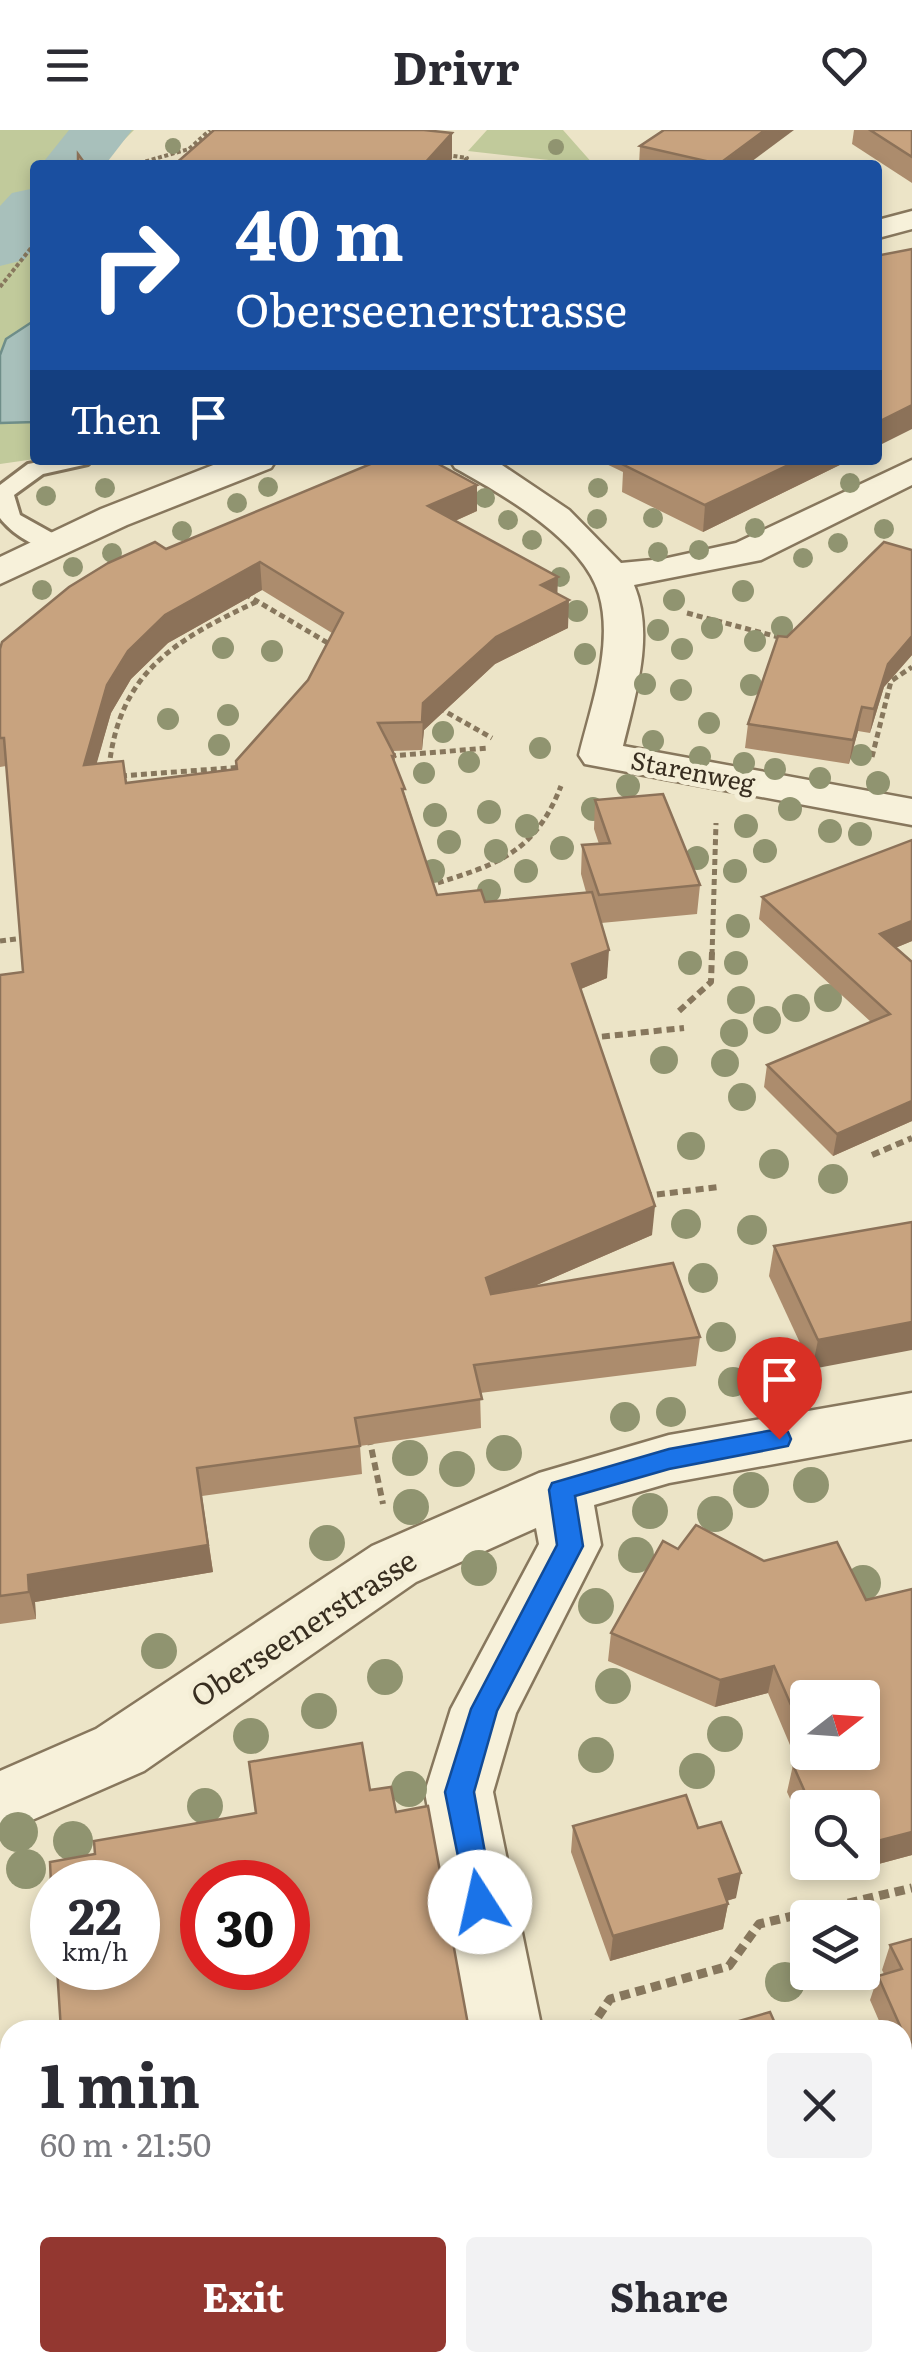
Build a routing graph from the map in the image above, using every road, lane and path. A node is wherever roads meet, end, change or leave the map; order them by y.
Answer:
1 (210, 130) edge
2 (448, 156) edge
3 (150, 160) edge
4 (465, 160) edge
5 (912, 220) edge
6 (882, 228) edge
7 (30, 249) edge
8 (0, 286) edge
9 (56, 465) edge
10 (246, 465) edge
11 (477, 465) edge
12 (912, 471) edge
13 (55, 544) junction
14 (0, 572) edge
15 (614, 585) junction
16 (240, 592) edge
17 (257, 601) junction
18 (288, 601) edge
19 (270, 609) junction
20 (788, 640) edge
21 (338, 649) edge
22 (912, 666) edge
23 (424, 699) edge
24 (492, 738) dead end
25 (488, 748) dead end
26 (374, 757) edge
27 (260, 766) edge
28 (566, 770) dead end
29 (717, 777) junction
30 (860, 803) junction
31 (912, 812) edge
32 (423, 888) edge
33 (38, 936) edge
34 (0, 941) edge
35 (678, 1010) dead end
36 (684, 1028) dead end
37 (586, 1038) edge
38 (912, 1138) edge
39 (872, 1156) dead end
40 (720, 1187) dead end
41 (641, 1196) edge
42 (912, 1416) edge
43 (367, 1426) edge
44 (561, 1490) junction
45 (394, 1564) junction
46 (0, 1802) edge
47 (912, 1888) edge
48 (503, 2020) edge
49 (596, 2020) edge

1 - 3 path
2 - 4 path
5 - 6 street
7 - 8 path
9 - 13 lane
10 - 13 street
11 - 15 street
12 - 15 street
13 - 14 street
15 - 20 path
15 - 29 street, Starenweg
16 - 17 path
17 - 19 path
17 - 27 path
18 - 19 path
19 - 21 path
22 - 30 path
23 - 24 path
25 - 26 path
28 - 32 path
29 - 30 street, Starenweg
29 - 35 path
30 - 31 street, Starenweg
33 - 34 path
36 - 37 path
38 - 39 path
40 - 41 path
42 - 44 street, Oberseenerstrasse
43 - 45 path
44 - 45 street, Oberseenerstrasse
44 - 48 street
45 - 46 street, Oberseenerstrasse
47 - 49 path

